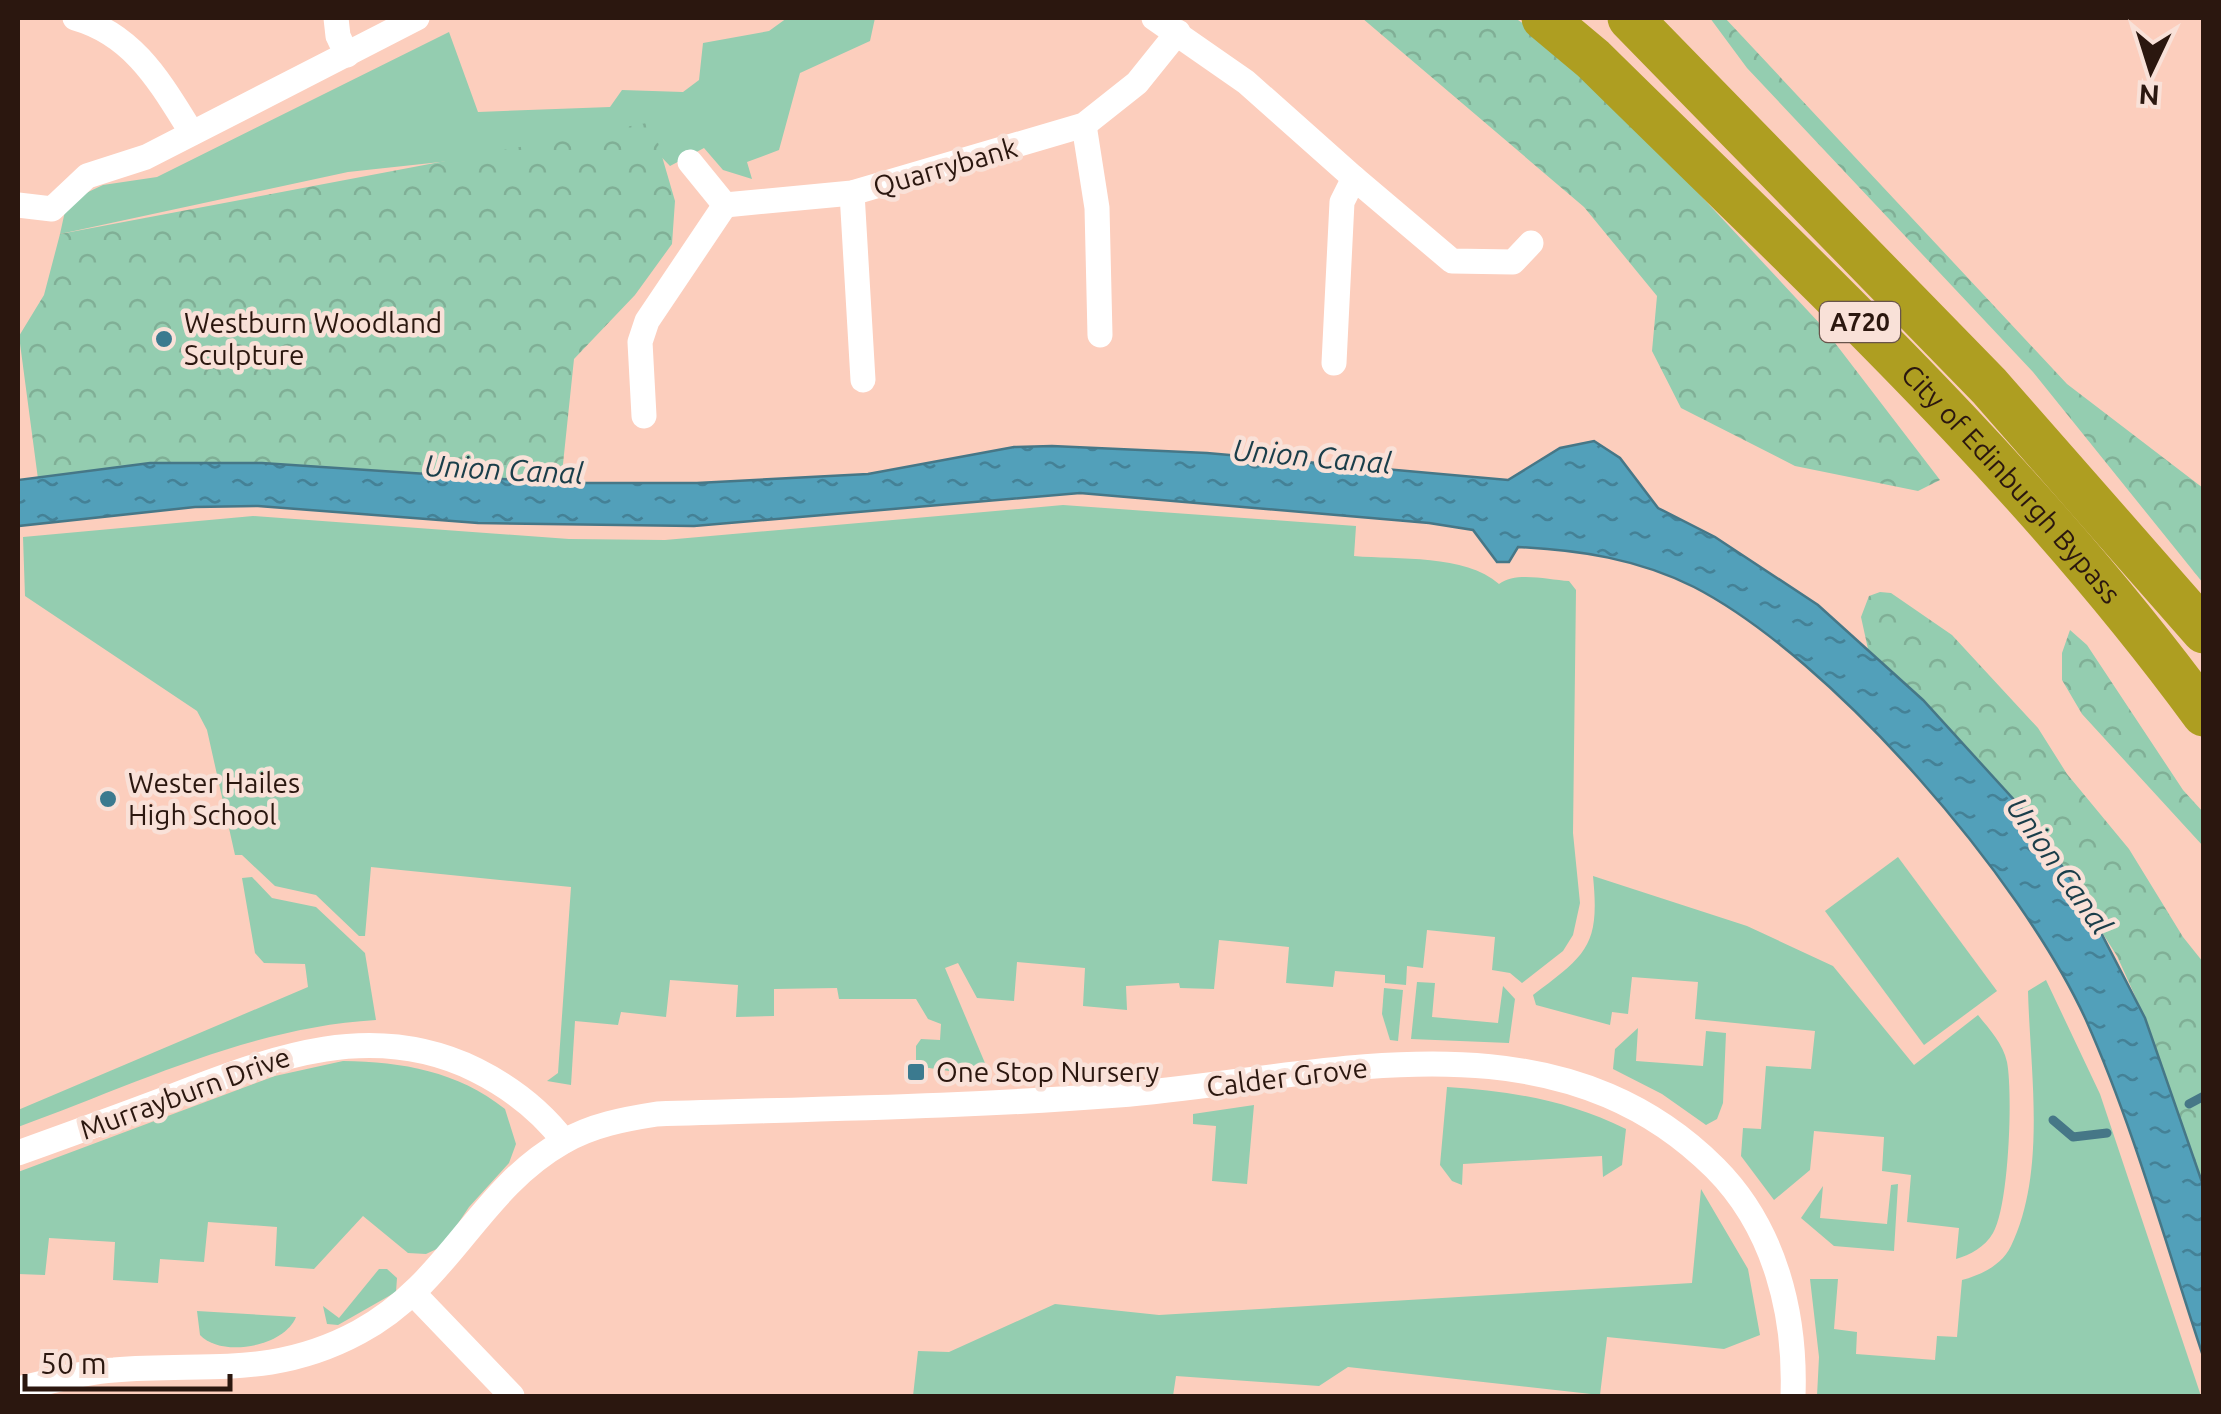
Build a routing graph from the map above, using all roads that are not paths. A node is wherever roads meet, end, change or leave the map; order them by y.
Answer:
1 (74, 18) edge
2 (336, 18) edge
3 (418, 18) edge
4 (1154, 18) edge
5 (1544, 18) edge
6 (1630, 18) edge
7 (1178, 32) junction
8 (346, 54) junction
9 (1084, 125) junction
10 (192, 134) junction
11 (690, 162) dead end
12 (1354, 178) junction
13 (852, 193) junction
14 (18, 205) edge
15 (725, 205) junction
16 (1531, 243) dead end
17 (1100, 335) dead end
18 (1334, 363) dead end
19 (864, 380) dead end
20 (644, 416) dead end
21 (2204, 631) edge
22 (2204, 714) edge
23 (564, 1141) junction
24 (18, 1153) edge
25 (415, 1295) junction
26 (18, 1389) edge
27 (512, 1396) edge
28 (1792, 1396) edge

1 - 10 street
2 - 8 street
3 - 8 street
4 - 7 street
5 - 22 highway, City of Edinburgh Bypass / A720
6 - 21 highway, City of Edinburgh Bypass / A720
7 - 9 street, Quarrybank
7 - 12 street
8 - 10 street
9 - 13 street, Quarrybank
9 - 17 street
10 - 14 street
11 - 15 street
12 - 16 street
12 - 18 street
13 - 15 street, Quarrybank
13 - 19 street
15 - 20 street
23 - 24 street, Murrayburn Drive
23 - 25 street, Calder Grove
23 - 28 street, Calder Grove
25 - 26 street, Calder Grove
25 - 27 street

